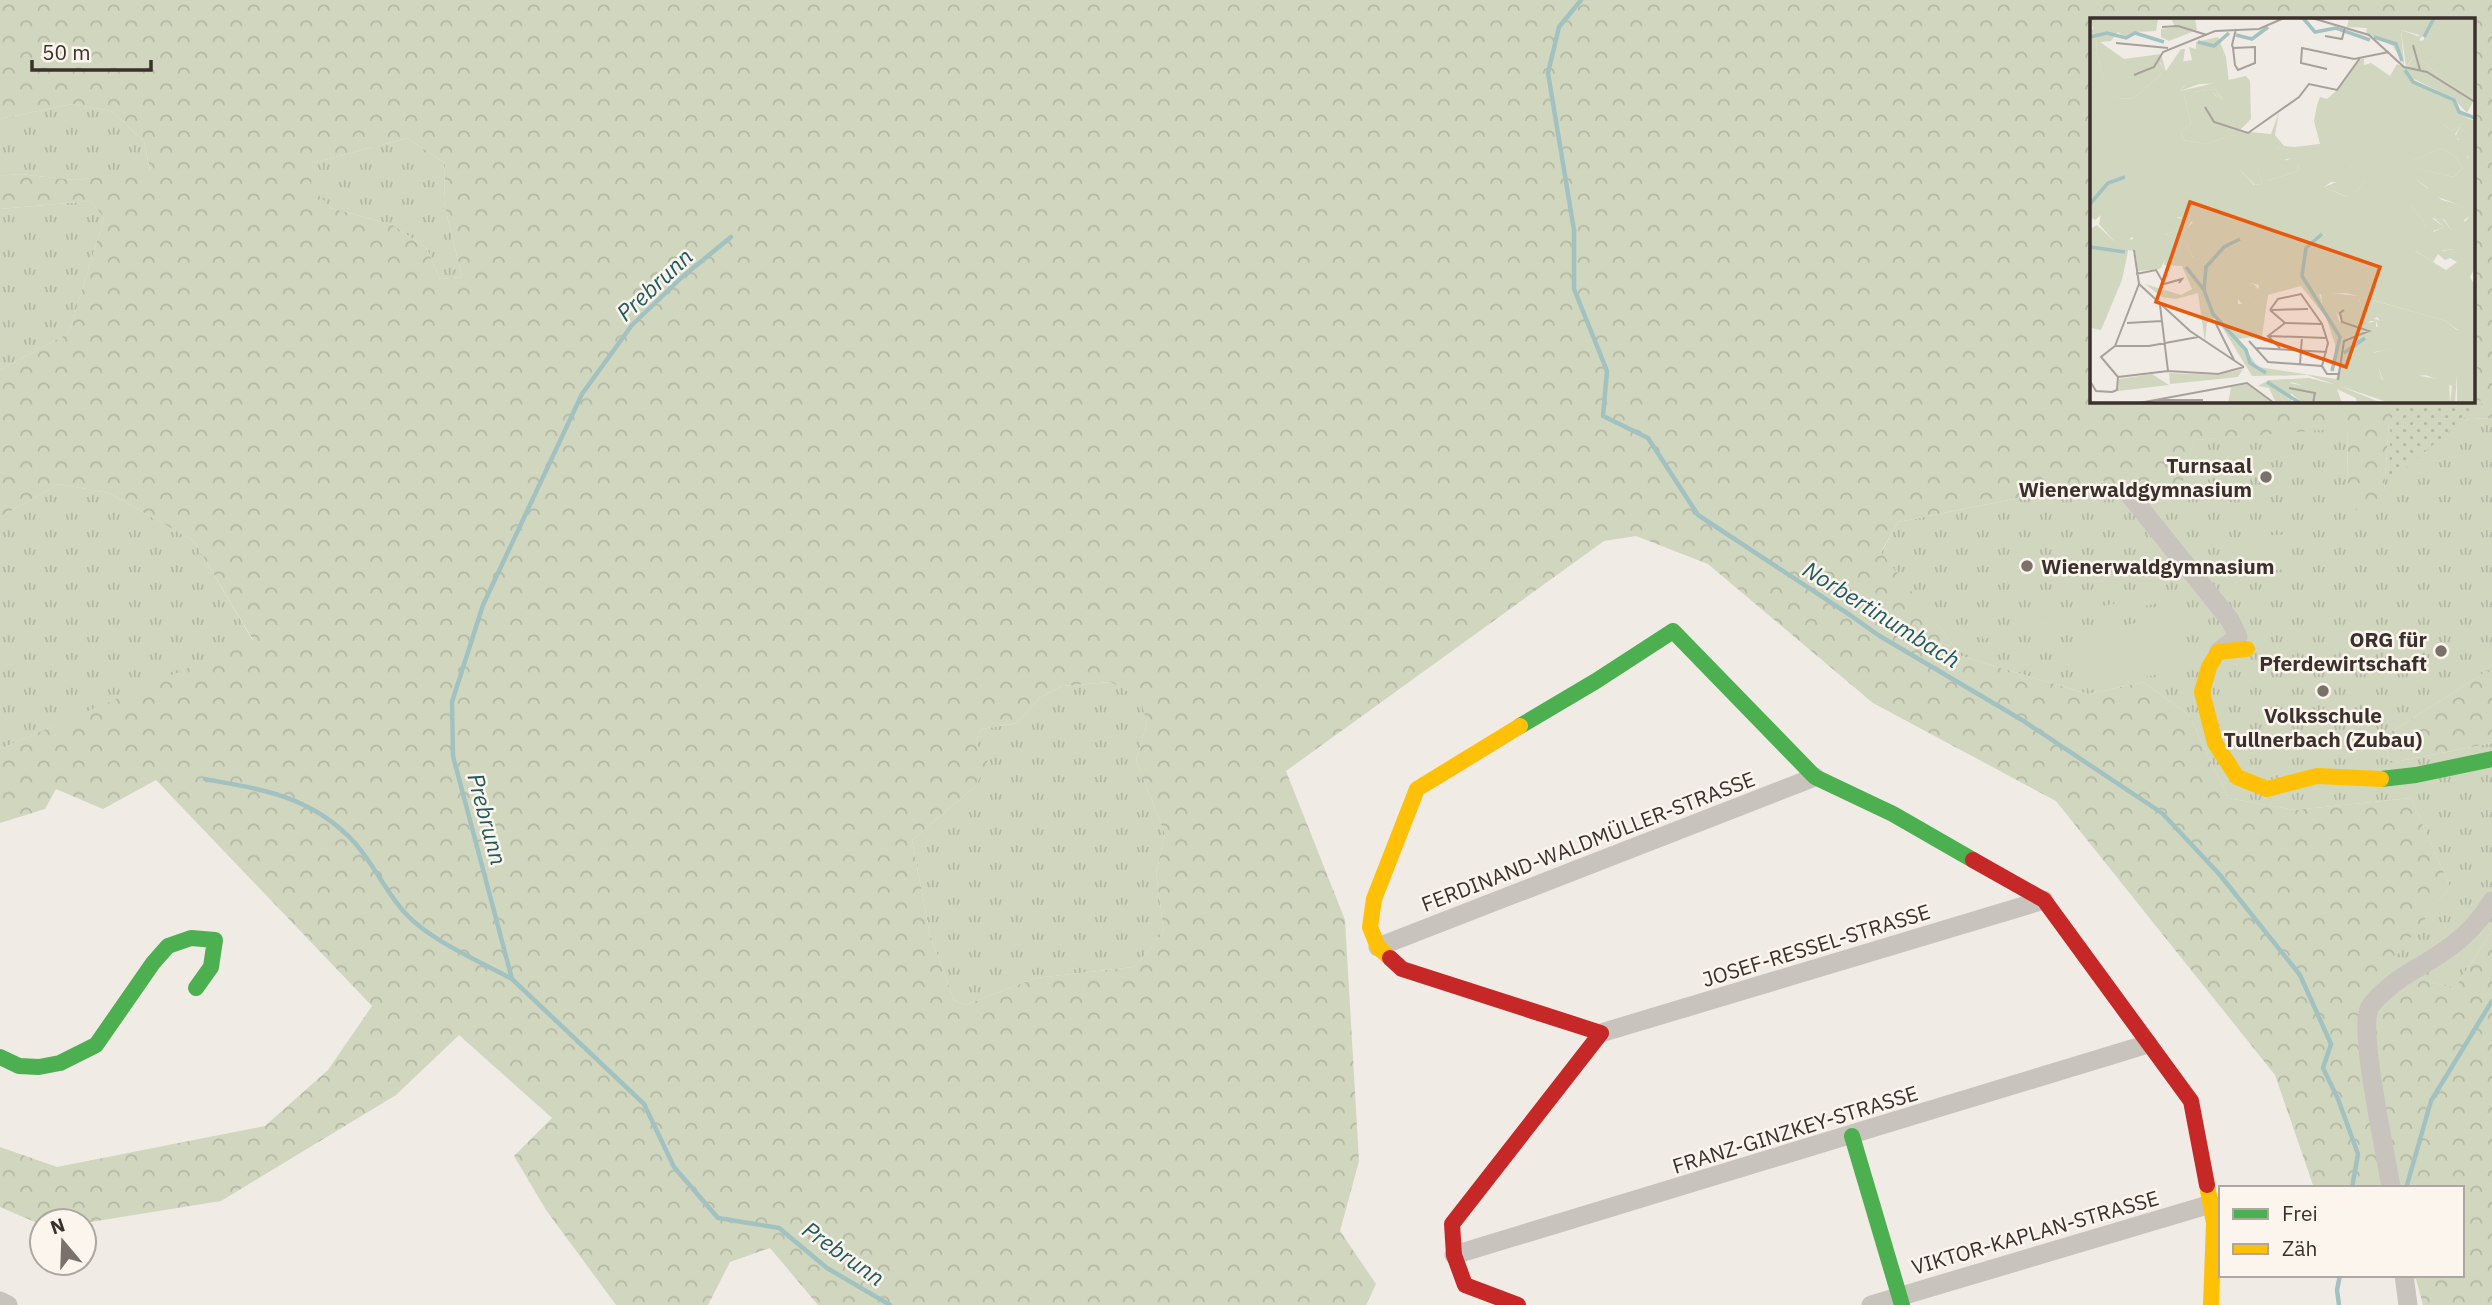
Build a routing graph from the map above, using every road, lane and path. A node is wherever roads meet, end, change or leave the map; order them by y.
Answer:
1 (2129, 494) dead end
2 (2247, 649) dead end
3 (2218, 652) junction
4 (2492, 759) edge
5 (1815, 776) junction
6 (2044, 900) junction
7 (2492, 901) edge
8 (1378, 947) junction
9 (196, 988) dead end
10 (1601, 1034) junction
11 (2148, 1044) junction
12 (0, 1057) edge
13 (1852, 1136) junction
14 (2391, 1186) edge
15 (2211, 1204) junction
16 (1454, 1255) junction
17 (2404, 1277) edge
18 (1900, 1300) edge
19 (0, 1301) edge
20 (8, 1305) edge
21 (1518, 1305) edge
22 (1871, 1305) edge
23 (2211, 1305) edge
24 (2408, 1305) edge

1 - 3 street
2 - 3 street
3 - 4 street
5 - 6 street
5 - 8 street, FERDINAND-WALDMÜLLER-STRASSE
5 - 8 street
6 - 10 street, JOSEF-RESSEL-STRASSE
6 - 11 street
7 - 14 street
8 - 10 street
9 - 12 street
10 - 16 street
11 - 13 street, FRANZ-GINZKEY-STRASSE
11 - 15 street
13 - 16 street, FRANZ-GINZKEY-STRASSE
13 - 18 street
15 - 18 street, VIKTOR-KAPLAN-STRASSE
15 - 23 street
16 - 21 street
17 - 24 street
18 - 22 street, VIKTOR-KAPLAN-STRASSE
19 - 20 street

